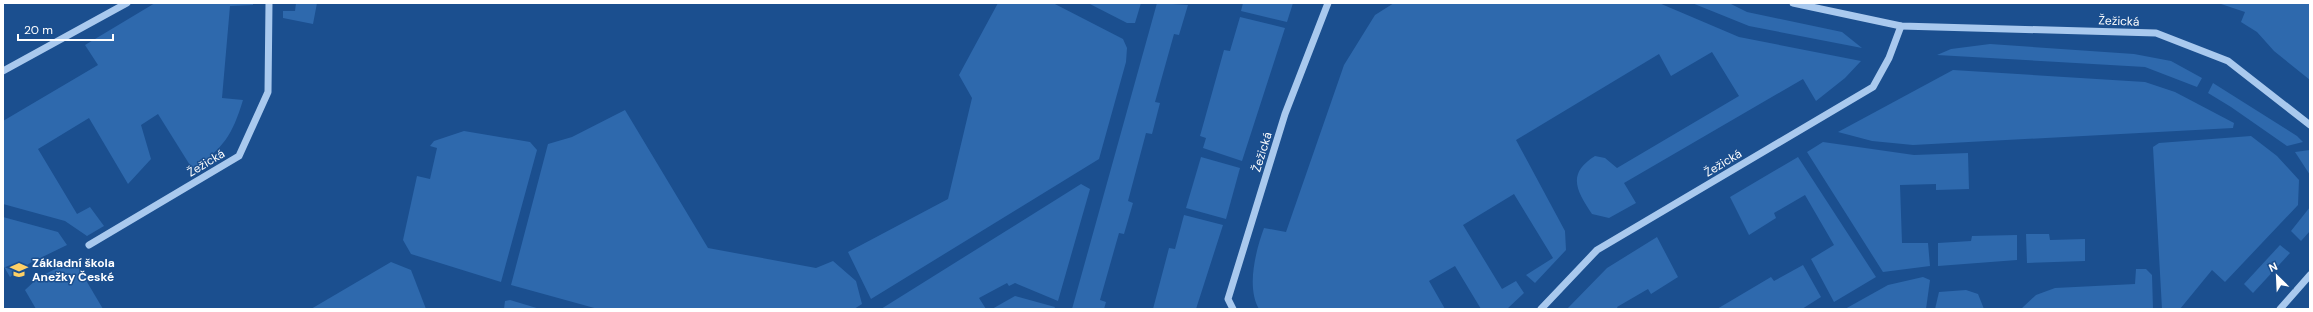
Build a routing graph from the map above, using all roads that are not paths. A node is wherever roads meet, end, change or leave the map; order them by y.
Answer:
1 (127, 3) edge
2 (270, 3) edge
3 (1328, 3) edge
4 (1793, 3) edge
5 (1901, 26) junction
6 (3, 70) edge
7 (2310, 125) edge
8 (89, 246) dead end
9 (2310, 275) edge
10 (1233, 309) edge
11 (1541, 309) edge
12 (2280, 309) edge

1 - 6 street
2 - 8 street, Žežická
3 - 10 street, Žežická
4 - 5 street, Žežická
5 - 7 street, Žežická
5 - 11 street, Žežická
9 - 12 street

